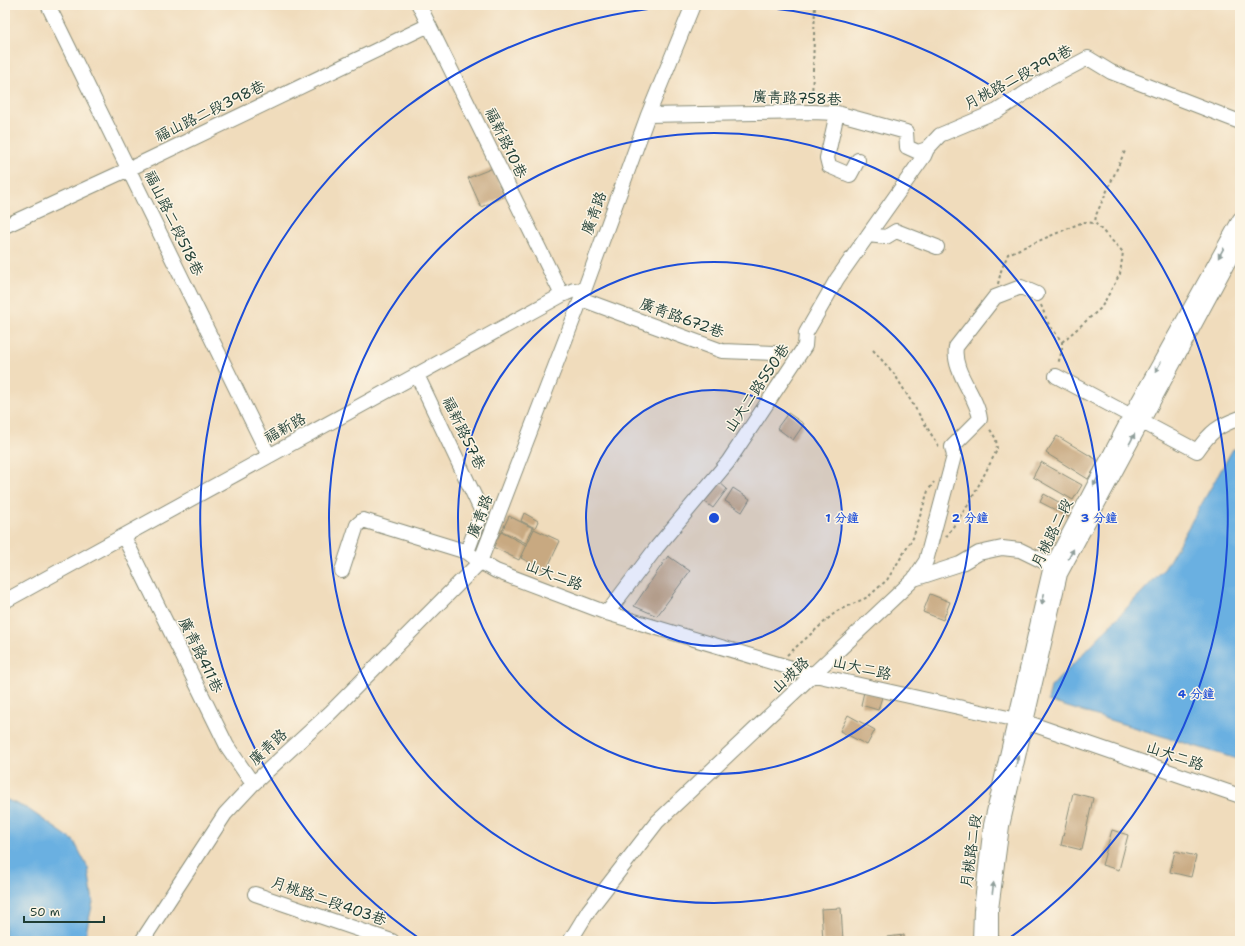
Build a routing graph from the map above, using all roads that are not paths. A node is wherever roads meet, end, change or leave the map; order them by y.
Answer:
1 (48, 5) edge
2 (419, 5) edge
3 (693, 5) edge
4 (429, 24) junction
5 (837, 113) junction
6 (648, 115) junction
7 (1240, 122) edge
8 (927, 149) junction
9 (858, 160) dead end
10 (129, 169) junction
11 (1240, 219) edge
12 (5, 226) edge
13 (868, 235) junction
14 (1240, 240) edge
15 (937, 247) dead end
16 (1037, 294) road end
17 (562, 295) junction
18 (582, 296) junction
19 (774, 353) dead end
20 (417, 375) junction
21 (1056, 376) road end
22 (1136, 418) junction
23 (1240, 418) edge
24 (269, 456) junction
25 (124, 537) junction
26 (468, 552) junction
27 (480, 562) junction
28 (1052, 566) junction
29 (342, 571) dead end
30 (914, 579) junction
31 (5, 601) edge
32 (607, 613) junction
33 (815, 675) junction
34 (1021, 721) junction
35 (254, 784) junction
36 (1240, 796) edge
37 (255, 894) dead end
38 (142, 941) edge
39 (392, 941) edge
40 (570, 941) edge
41 (980, 941) edge
42 (991, 941) edge

1 - 10 street, 福山路二段518巷
2 - 4 street, 福新路10巷
3 - 6 street, 廣青路
4 - 10 street, 福山路二段398巷
4 - 17 street, 福新路10巷
5 - 6 street, 廣青路758巷
5 - 8 street, 廣青路758巷
5 - 9 street
6 - 18 street, 廣青路
7 - 8 street, 月桃路二段799巷
8 - 13 street, 山大二路550巷
10 - 12 street, 福山路二段398巷
10 - 24 street, 福山路二段518巷
11 -> 22 street, 月桃路二段
13 - 15 street
13 - 32 street, 山大二路550巷
14 - 22 street, 月桃路二段
16 - 30 street, 山坡路
17 - 18 street, 福新路
17 - 20 street, 福新路
18 - 19 street, 廣青路672巷
18 - 27 street, 廣青路
20 - 24 street, 福新路
20 - 26 street, 福新路57巷
21 - 22 street
22 - 23 street
22 -> 28 street, 月桃路二段
34 -> 22 street, 月桃路二段
24 - 25 street, 福新路
25 - 31 street, 福新路
25 - 35 street, 廣青路411巷
26 - 27 street, 山大二路
26 - 29 street
27 - 32 street, 山大二路
27 - 35 street, 廣青路
28 - 30 street
28 -> 34 street, 月桃路二段
30 - 33 street, 山坡路
32 - 33 street, 山大二路
33 - 34 street, 山大二路
33 - 40 street, 山坡路
34 - 36 street, 山大二路
34 - 41 street, 月桃路二段
42 -> 34 street, 月桃路二段
35 - 38 street, 廣青路
37 - 39 street, 月桃路二段403巷

